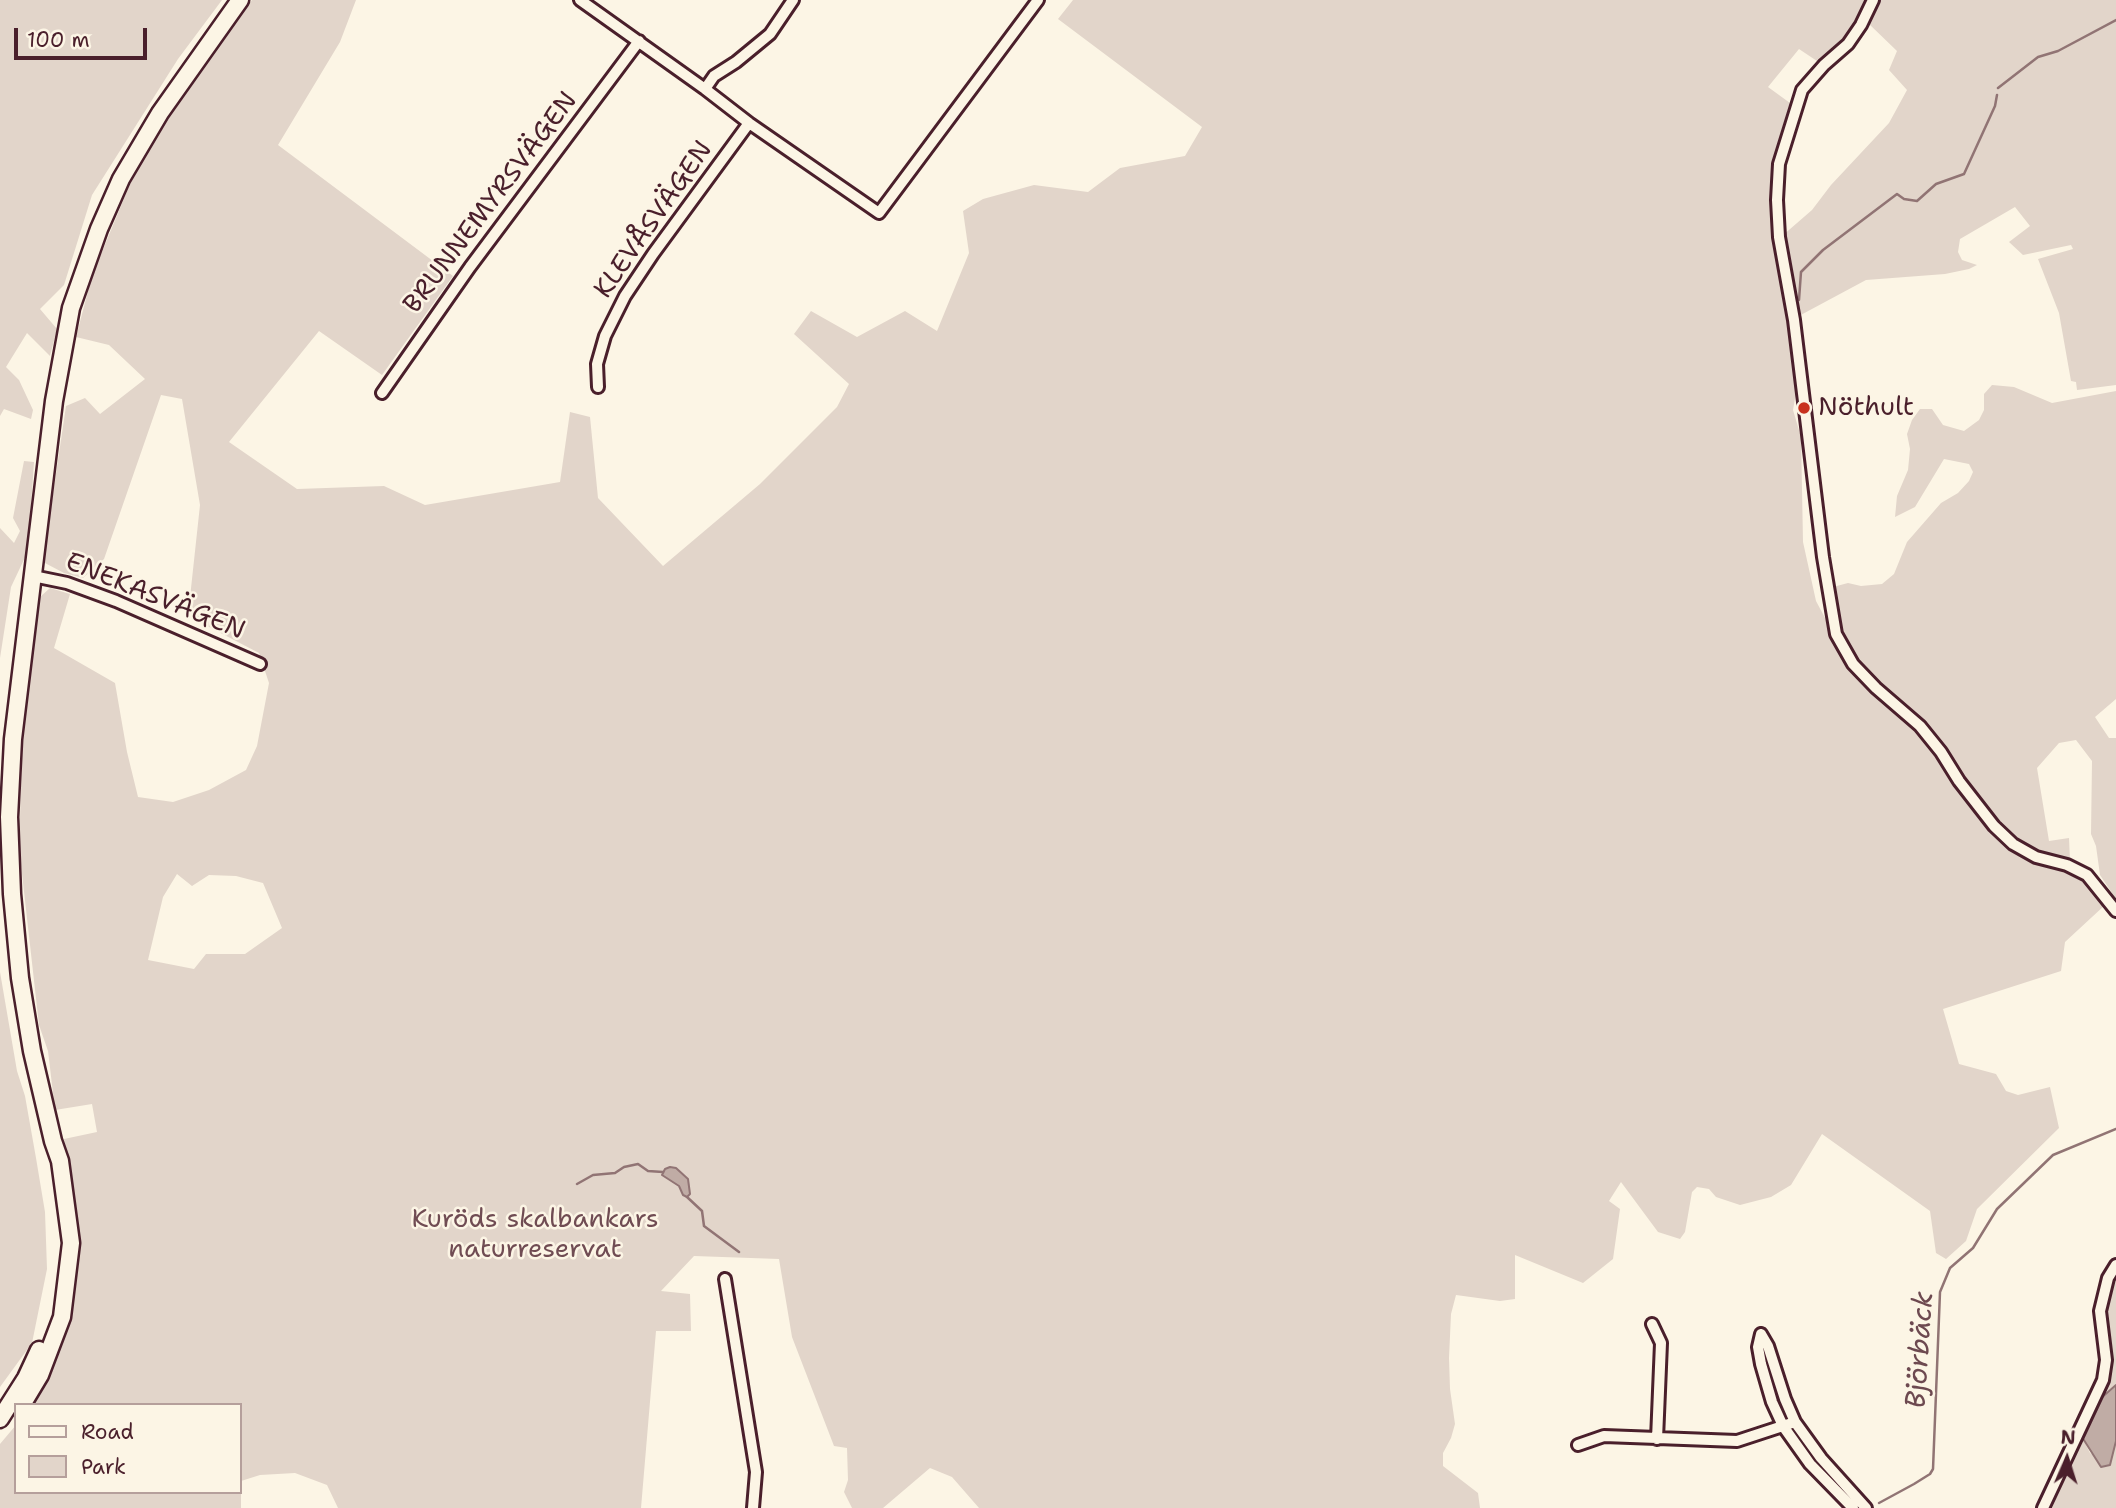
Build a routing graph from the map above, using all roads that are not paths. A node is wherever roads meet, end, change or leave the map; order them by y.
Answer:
1 (240, 0) edge
2 (580, 0) edge
3 (793, 0) edge
4 (1038, 0) edge
5 (1873, 0) edge
6 (639, 41) junction
7 (705, 89) junction
8 (749, 123) junction
9 (598, 387) dead end
10 (382, 393) dead end
11 (33, 576) junction
12 (260, 664) dead end
13 (2116, 911) edge
14 (53, 1141) junction
15 (2116, 1265) edge
16 (725, 1279) dead end
17 (1652, 1324) dead end
18 (23, 1403) edge
19 (14, 1414) edge
20 (0, 1419) edge
21 (1795, 1422) junction
22 (1783, 1426) junction
23 (0, 1429) edge
24 (1657, 1439) junction
25 (1578, 1445) dead end
26 (753, 1508) edge
27 (1853, 1508) edge
28 (1866, 1508) edge
29 (2043, 1508) edge

1 - 11 main road
2 - 6 street
3 - 7 street
4 - 8 street
5 - 13 street
6 - 7 street
6 - 10 street, BRUNNEMYRSVÄGEN
7 - 8 street
8 - 9 street, KLEVÅSVÄGEN
11 - 12 street, ENEKASVÄGEN
11 - 14 main road
14 - 18 main road
14 - 20 main road
15 - 29 street
16 - 26 street
17 - 24 street
19 - 23 main road
21 - 22 street
21 - 22 street
21 - 28 street
22 - 24 street
22 - 27 street
24 - 25 street

